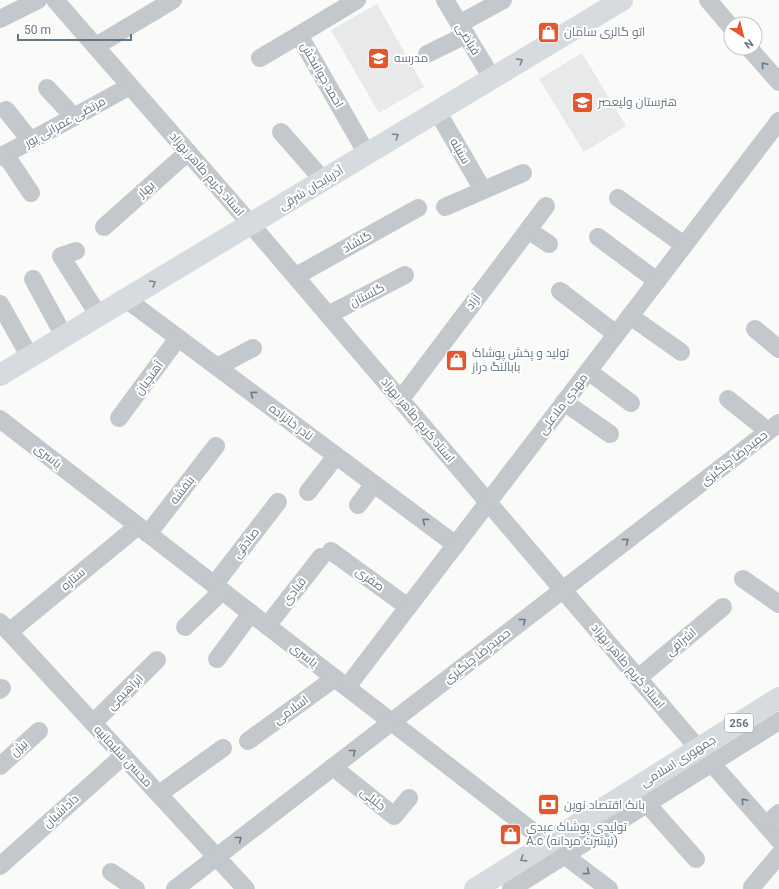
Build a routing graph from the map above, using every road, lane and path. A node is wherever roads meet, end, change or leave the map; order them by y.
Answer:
1 (38, 0) edge
2 (55, 0) edge
3 (173, 0) edge
4 (445, 0) edge
5 (503, 0) edge
6 (622, 0) edge
7 (708, 0) edge
8 (347, 3) edge
9 (723, 18) edge
10 (0, 19) edge
11 (463, 29) junction
12 (299, 35) junction
13 (96, 46) junction
14 (427, 54) dead end
15 (756, 56) edge
16 (260, 58) dead end
17 (492, 78) junction
18 (779, 82) edge
19 (130, 86) junction
20 (47, 88) dead end
21 (6, 110) dead end
22 (437, 111) junction
23 (74, 118) junction
24 (779, 121) edge
25 (281, 132) dead end
26 (31, 140) junction
27 (188, 152) junction
28 (367, 154) junction
29 (3, 155) edge
30 (523, 173) dead end
31 (323, 180) junction
32 (483, 190) junction
33 (31, 193) dead end
34 (618, 198) dead end
35 (546, 206) dead end
36 (445, 207) dead end
37 (418, 208) dead end
38 (251, 224) junction
39 (104, 226) dead end
40 (528, 230) junction
41 (598, 237) dead end
42 (549, 244) dead end
43 (684, 245) junction
44 (76, 251) dead end
45 (405, 275) dead end
46 (296, 276) junction
47 (33, 279) dead end
48 (657, 281) junction
49 (560, 291) dead end
50 (126, 299) junction
51 (0, 304) edge
52 (328, 315) junction
53 (99, 316) junction
54 (630, 316) junction
55 (755, 329) dead end
56 (616, 334) junction
57 (64, 336) junction
58 (178, 338) junction
59 (253, 348) dead end
60 (779, 349) edge
61 (682, 352) dead end
62 (30, 357) junction
63 (217, 367) junction
64 (588, 371) junction
65 (0, 375) edge
66 (401, 399) junction
67 (728, 399) dead end
68 (564, 402) junction
69 (631, 403) dead end
70 (119, 418) dead end
71 (0, 419) edge
72 (774, 427) edge
73 (610, 434) dead end
74 (216, 446) dead end
75 (336, 456) junction
76 (374, 484) junction
77 (308, 492) dead end
78 (278, 502) dead end
79 (488, 502) junction
80 (358, 505) dead end
81 (143, 530) junction
82 (456, 545) junction
83 (326, 554) joint
84 (743, 580) dead end
85 (218, 588) junction
86 (563, 590) junction
87 (779, 604) edge
88 (408, 607) junction
89 (723, 607) dead end
90 (251, 613) junction
91 (267, 626) junction
92 (4, 627) edge
93 (185, 627) dead end
94 (217, 659) dead end
95 (157, 660) dead end
96 (638, 678) junction
97 (341, 683) junction
98 (779, 698) edge
99 (779, 721) edge
100 (392, 722) junction
101 (93, 723) junction
102 (39, 731) dead end
103 (248, 741) dead end
104 (223, 748) dead end
105 (123, 756) junction
106 (705, 756) junction
107 (0, 766) edge
108 (333, 767) junction
109 (158, 794) junction
110 (409, 798) dead end
111 (647, 804) junction
112 (779, 812) edge
113 (766, 825) junction
114 (779, 840) edge
115 (556, 849) junction
116 (779, 855) edge
117 (216, 857) junction
118 (696, 859) dead end
119 (0, 866) edge
120 (111, 872) dead end
121 (752, 887) dead end
122 (136, 889) edge
123 (175, 889) edge
124 (246, 889) edge
125 (475, 889) edge
126 (512, 889) edge
127 (609, 889) edge

1 - 10 street
2 - 13 street, استاد کریم طاهر بهزاد
3 - 13 street
4 - 11 street, فیاضی
5 - 11 street
17 -> 6 main road, آذربایجان شرقی
7 - 9 street
8 - 12 street, احمد جوانبخش
11 - 14 street
11 - 17 street, فیاضی
12 - 16 street
12 - 28 street, احمد جوانبخش
13 - 19 street, استاد کریم طاهر بهزاد
18 -> 15 street
17 - 22 main road, آذربایجان شرقی
19 - 23 street, مرتضی عمرانی پور
19 - 27 street, استاد کریم طاهر بهزاد
20 - 23 street
21 - 26 street
28 -> 22 main road, آذربایجان شرقی
22 - 32 street, سنبله
23 - 26 street, مرتضی عمرانی پور
24 - 43 street, مهدی ملاعلی
25 - 31 street
26 - 29 street, مرتضی عمرانی پور
27 - 38 street, استاد کریم طاهر بهزاد
27 - 39 street, بهار
28 - 31 main road, آذربایجان شرقی
29 - 33 street
30 - 32 street
31 - 38 main road, آذربایجان شرقی
32 - 36 street
34 - 43 street
35 - 40 street, آزاد
37 - 46 street, گلشاد
38 - 46 street, استاد کریم طاهر بهزاد
50 -> 38 main road, آذربایجان شرقی
40 - 42 street
40 - 66 street, آزاد
41 - 48 street
43 - 48 street, مهدی ملاعلی
44 - 53 street
45 - 52 street, گلستان
46 - 52 street, استاد کریم طاهر بهزاد
47 - 57 street
48 - 54 street, مهدی ملاعلی
49 - 56 street
50 - 53 main road, آذربایجان شرقی
50 - 58 street, نادر خانزاده
51 - 62 street
52 - 66 street, استاد کریم طاهر بهزاد
53 - 57 main road, آذربایجان شرقی
54 - 56 street, مهدی ملاعلی
54 - 61 street
55 - 60 street
56 - 64 street, مهدی ملاعلی
57 - 62 main road, آذربایجان شرقی
58 - 63 street, نادر خانزاده
58 - 70 street, آهنچیان
59 - 63 street
62 - 65 main road, آذربایجان شرقی
75 -> 63 street, نادر خانزاده
64 - 68 street, مهدی ملاعلی
64 - 69 street
66 - 79 street, استاد کریم طاهر بهزاد
67 - 72 street
68 - 73 street
68 - 79 street, مهدی ملاعلی
71 - 81 street, یاسری
86 -> 72 street, حمیدرضا چنگیزی
74 - 81 street, بنفشه
75 - 76 street, نادر خانزاده
75 - 77 street
76 - 80 street
82 -> 76 street, نادر خانزاده
78 - 85 street, صادقی
79 - 82 street, مهدی ملاعلی
79 - 86 street, استاد کریم طاهر بهزاد
81 - 85 street, یاسری
81 - 92 street, ستاره
82 - 88 street, مهدی ملاعلی
83 - 88 street, صفری
83 - 91 street, قبادی
84 - 87 street
85 - 90 street, یاسری
85 - 93 street, صادقی
86 - 96 street, استاد کریم طاهر بهزاد
100 -> 86 street, حمیدرضا چنگیزی
88 - 97 street, مهدی ملاعلی
89 - 96 street, اشرافی
90 - 91 street, یاسری
90 - 94 street
91 - 97 street, یاسری
92 - 101 street, محسن سلیمانیه
95 - 101 street, ابراهیمی
96 - 106 street, استاد کریم طاهر بهزاد
97 - 100 street, یاسری
97 - 103 street, اسلامی
98 - 106 main road, جمهوری اسلامی / 256
99 - 106 street
108 -> 100 street, حمیدرضا چنگیزی
100 - 115 street, یاسری
101 - 105 street, محسن سلیمانیه
102 - 107 street, بیژن
104 - 109 street
105 - 109 street, محسن سلیمانیه
105 - 119 street, داداشیان
106 - 111 street
113 -> 106 street, استاد کریم طاهر بهزاد
106 - 115 main road, جمهوری اسلامی / 256
108 - 110 street, جلیلی
117 -> 108 street, حمیدرضا چنگیزی
109 - 117 street, محسن سلیمانیه
111 - 115 street
111 - 118 street
112 - 113 street
113 - 114 street, استاد کریم طاهر بهزاد
115 -> 125 main road, جمهوری اسلامی / 256
115 - 126 street
115 -> 127 street, یاسری
116 - 121 street
117 - 123 street, حمیدرضا چنگیزی
117 - 124 street, محسن سلیمانیه
120 - 122 street

